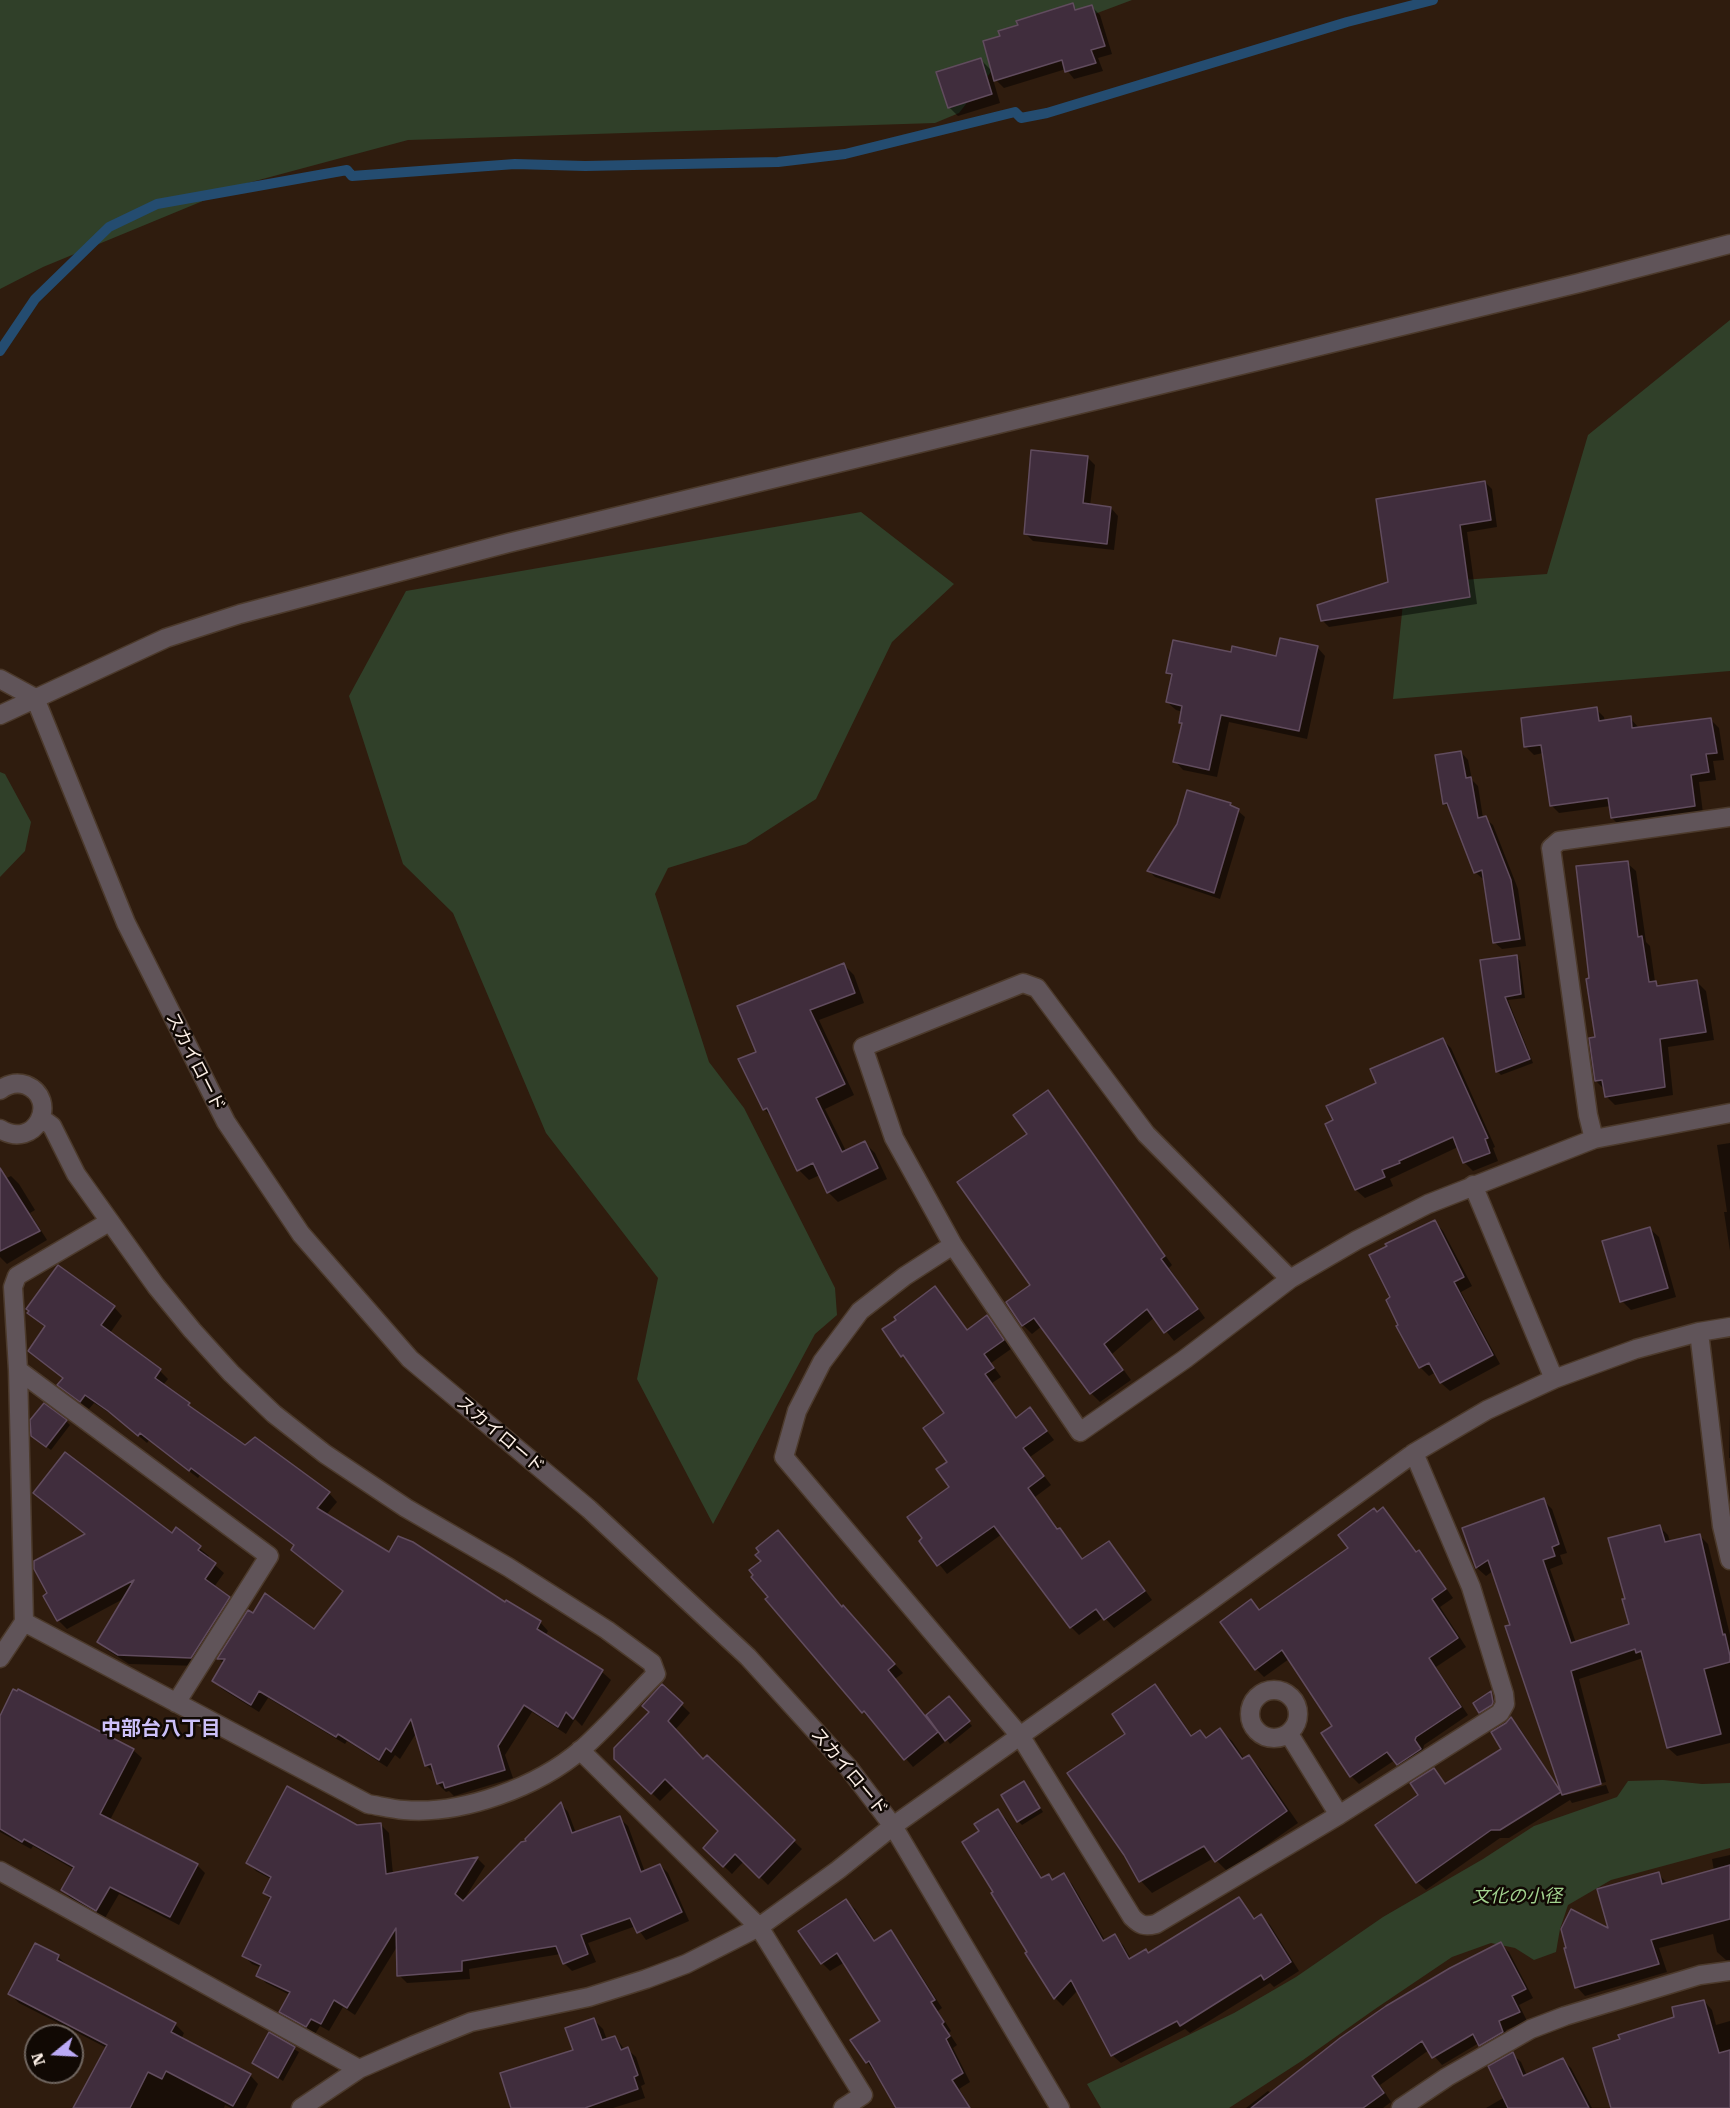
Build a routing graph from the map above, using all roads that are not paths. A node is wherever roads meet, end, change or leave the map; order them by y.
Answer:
1 (1730, 244) edge
2 (0, 679) edge
3 (35, 698) junction
4 (0, 716) edge
5 (1730, 817) edge
6 (0, 1090) edge
7 (1730, 1113) edge
8 (41, 1118) junction
9 (0, 1129) edge
10 (1594, 1139) junction
11 (1473, 1185) junction
12 (109, 1222) junction
13 (953, 1245) junction
14 (1290, 1279) junction
15 (1730, 1327) edge
16 (1699, 1332) junction
17 (18, 1370) junction
18 (1554, 1379) junction
19 (1414, 1453) junction
20 (1730, 1560) edge
21 (24, 1622) junction
22 (0, 1658) edge
23 (176, 1703) junction
24 (1289, 1734) dead end
25 (1021, 1737) junction
26 (580, 1750) junction
27 (1339, 1815) junction
28 (893, 1826) junction
29 (0, 1871) edge
30 (759, 1927) junction
31 (1730, 1971) edge
32 (358, 2069) junction
33 (301, 2108) edge
34 (843, 2108) edge
35 (1060, 2108) edge
36 (1401, 2108) edge

1 - 3 street
2 - 3 street
3 - 4 street
3 - 28 street, スカイロード
5 - 10 street
6 - 8 street
7 - 10 street
8 - 9 street
8 - 12 street
10 - 11 street
11 - 14 street
11 - 18 street
12 - 17 street
12 - 26 street
13 - 14 street
13 - 14 street
13 - 25 street
15 - 16 street
16 - 18 street
16 - 20 street
17 - 21 street
17 - 23 street
18 - 19 street
19 - 25 street
19 - 27 street
21 - 22 street
21 - 23 street
23 - 26 street
24 - 27 street
25 - 27 street
25 - 28 street
26 - 30 street
28 - 30 street
28 - 35 street, スカイロード
29 - 32 street
30 - 32 street
30 - 34 street
31 - 36 street
32 - 33 street

